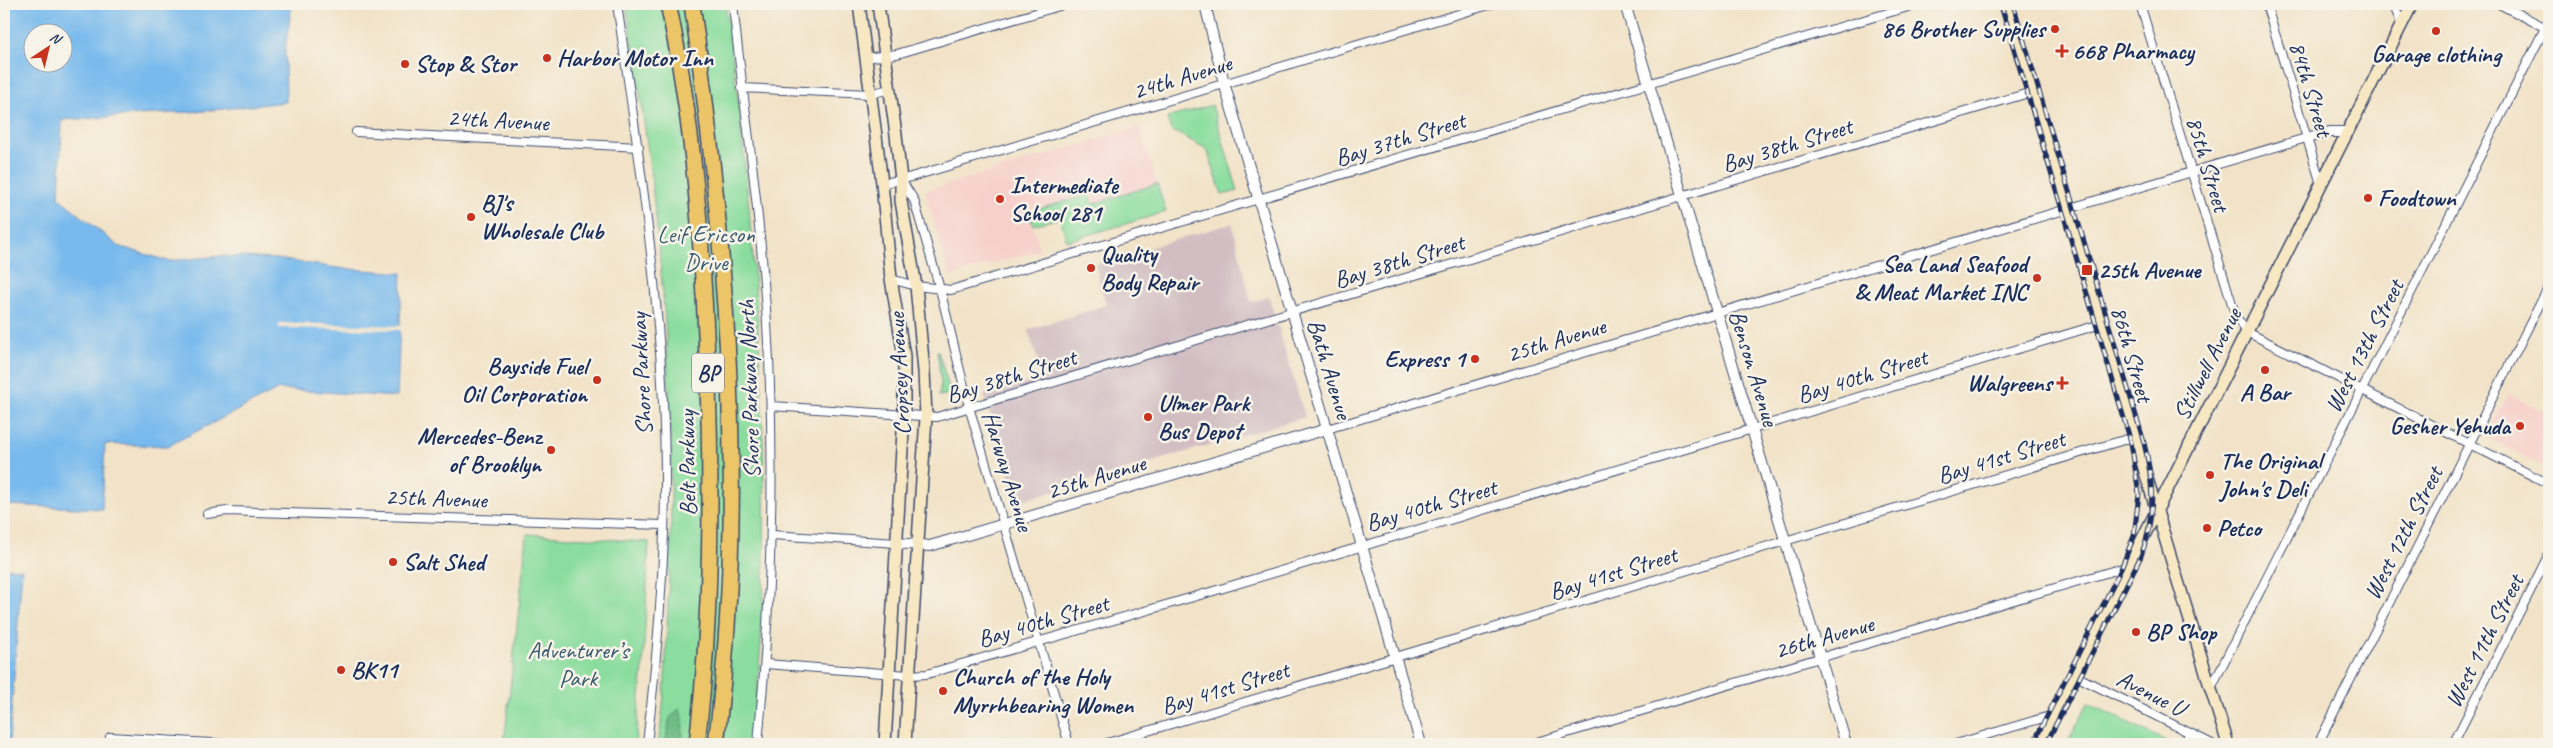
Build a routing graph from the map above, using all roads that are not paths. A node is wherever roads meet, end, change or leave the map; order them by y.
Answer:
1 (616, 4) edge
2 (668, 4) edge
3 (692, 4) edge
4 (733, 4) edge
5 (858, 4) edge
6 (878, 4) edge
7 (1066, 4) edge
8 (1205, 4) edge
9 (1492, 4) edge
10 (1625, 4) edge
11 (1918, 4) edge
12 (2005, 4) edge
13 (2140, 4) edge
14 (2266, 4) edge
15 (2393, 4) edge
16 (2412, 4) edge
17 (2499, 4) edge
18 (2402, 25) junction
19 (2548, 26) edge
20 (886, 55) junction
21 (865, 58) junction
22 (1224, 83) junction
23 (1649, 84) junction
24 (742, 88) junction
25 (890, 89) junction
26 (2032, 92) junction
27 (870, 94) junction
28 (356, 132) dead end
29 (2347, 132) junction
30 (2306, 138) junction
31 (638, 147) junction
32 (2190, 172) junction
33 (901, 180) junction
34 (882, 183) junction
35 (2321, 184) junction
36 (1682, 196) junction
37 (1259, 200) junction
38 (2067, 208) junction
39 (891, 279) junction
40 (916, 286) junction
41 (2549, 286) edge
42 (940, 289) junction
43 (1292, 312) junction
44 (1717, 313) junction
45 (2101, 324) junction
46 (2247, 332) junction
47 (2362, 390) junction
48 (771, 406) junction
49 (969, 407) junction
50 (904, 414) junction
51 (926, 416) junction
52 (1327, 428) junction
53 (1752, 429) junction
54 (2134, 437) junction
55 (2469, 444) junction
56 (2549, 484) edge
57 (2156, 513) junction
58 (207, 514) dead end
59 (663, 525) junction
60 (1004, 525) junction
61 (772, 535) junction
62 (1785, 542) junction
63 (897, 543) junction
64 (917, 545) junction
65 (1362, 545) junction
66 (2549, 554) edge
67 (2129, 566) junction
68 (1039, 642) junction
69 (1395, 657) junction
70 (1820, 658) junction
71 (766, 664) junction
72 (888, 673) junction
73 (908, 675) junction
74 (2074, 675) junction
75 (2211, 688) junction
76 (2054, 715) junction
77 (2190, 733) junction
78 (110, 737) dead end
79 (227, 744) edge
80 (647, 744) edge
81 (697, 744) edge
82 (716, 744) edge
83 (758, 744) edge
84 (885, 744) edge
85 (904, 744) edge
86 (1070, 744) edge
87 (1104, 744) edge
88 (1421, 744) edge
89 (1530, 744) edge
90 (1846, 744) edge
91 (1956, 744) edge
92 (2039, 744) edge
93 (2184, 744) edge
94 (2212, 744) edge
95 (2228, 744) edge
96 (2318, 744) edge
97 (2453, 744) edge

1 - 31 street, Shore Parkway
2 - 81 highway, Belt Parkway / BP
3 - 82 highway, Belt Parkway / BP
4 - 24 street, Shore Parkway North
5 - 21 main road, Cropsey Avenue
6 - 20 main road, Cropsey Avenue
7 - 20 street
8 - 22 street, Bath Avenue
9 - 22 street, 24th Avenue
10 - 23 street, Benson Avenue
11 - 23 street, Bay 37th Street
12 - 26 main road, 86th Street
13 - 32 street, 85th Street
14 - 30 street, 84th Street
15 - 18 street
16 - 18 main road, Stillwell Avenue
17 - 19 street
18 - 29 main road, Stillwell Avenue
19 - 47 street, West 13th Street
20 - 21 street
20 - 25 main road, Cropsey Avenue
21 - 27 main road, Cropsey Avenue
22 - 33 street, 24th Avenue
22 - 37 street, Bath Avenue
23 - 36 street, Benson Avenue
23 - 37 street, Bay 37th Street
24 - 27 street
24 - 48 street, Shore Parkway North
25 - 27 street
25 - 33 main road, Cropsey Avenue
26 - 36 street, Bay 38th Street
26 - 38 main road, 86th Street
27 - 34 main road, Cropsey Avenue
28 - 31 street, 24th Avenue
29 - 30 street, 25th Avenue
29 - 35 main road, Stillwell Avenue
30 - 32 street, 25th Avenue
30 - 35 street, 84th Street
31 - 59 street, Shore Parkway
32 - 38 street, 25th Avenue
32 - 46 street, 85th Street
33 - 34 street, 24th Avenue
33 - 40 main road, Cropsey Avenue
33 - 42 street, Harway Avenue
34 - 39 main road, Cropsey Avenue
35 - 46 main road, Stillwell Avenue
36 - 43 street, Bay 38th Street
36 - 44 street, Benson Avenue
37 - 42 street, Bay 37th Street
37 - 43 street, Bath Avenue
38 - 44 street, 25th Avenue
38 - 45 main road, 86th Street
39 - 40 street, Bay 37th Street
39 - 50 main road, Cropsey Avenue
40 - 42 street, Bay 37th Street
40 - 51 main road, Cropsey Avenue
41 - 55 street, West 12th Street
42 - 49 street, Harway Avenue
43 - 49 street, Bay 38th Street
43 - 52 street, Bath Avenue
44 - 52 street, 25th Avenue
44 - 53 street, Benson Avenue
45 - 53 street, Bay 40th Street
45 - 54 main road, 86th Street
46 - 47 street
46 - 57 main road, Stillwell Avenue
47 - 55 street
47 - 75 street, West 13th Street
48 - 50 street, Bay 38th Street
48 - 61 street, Shore Parkway North
49 - 51 street, Bay 38th Street
49 - 60 street, Harway Avenue
50 - 51 street, Bay 38th Street
50 - 63 main road, Cropsey Avenue
51 - 64 main road, Cropsey Avenue
52 - 60 street, 25th Avenue
52 - 65 street, Bath Avenue
53 - 62 street, Benson Avenue
53 - 65 street, Bay 40th Street
54 - 57 main road, 86th Street
54 - 62 street, Bay 41st Street
55 - 56 street
55 - 96 street, West 12th Street
57 - 67 main road, Stillwell Avenue
57 - 75 main road, 86th Street
58 - 59 street, 25th Avenue
59 - 80 street, Shore Parkway
60 - 64 street, 25th Avenue
60 - 68 street, Harway Avenue
61 - 63 street, 25th Avenue
61 - 71 street, Shore Parkway North
62 - 69 street, Bay 41st Street
62 - 70 street, Benson Avenue
63 - 64 street, 25th Avenue
63 - 72 main road, Cropsey Avenue
64 - 73 main road, Cropsey Avenue
65 - 68 street, Bay 40th Street
65 - 69 street, Bath Avenue
66 - 97 street, West 11th Street
67 - 70 street, 26th Avenue
67 - 74 main road, Stillwell Avenue
68 - 73 street, Bay 40th Street
68 - 86 street, Harway Avenue
69 - 87 street, Bay 41st Street
69 - 88 street, Bath Avenue
70 - 89 street, 26th Avenue
70 - 90 street, Benson Avenue
71 - 72 street, Bay 40th Street
71 - 83 street, Shore Parkway North
72 - 73 street, Bay 40th Street
72 - 84 main road, Cropsey Avenue
73 - 85 main road, Cropsey Avenue
74 - 76 main road, Stillwell Avenue
74 - 77 street, Avenue U
75 - 95 main road, 86th Street
76 - 91 street
76 - 92 main road, Stillwell Avenue
77 - 93 street
77 - 94 street, Avenue U
78 - 79 street

